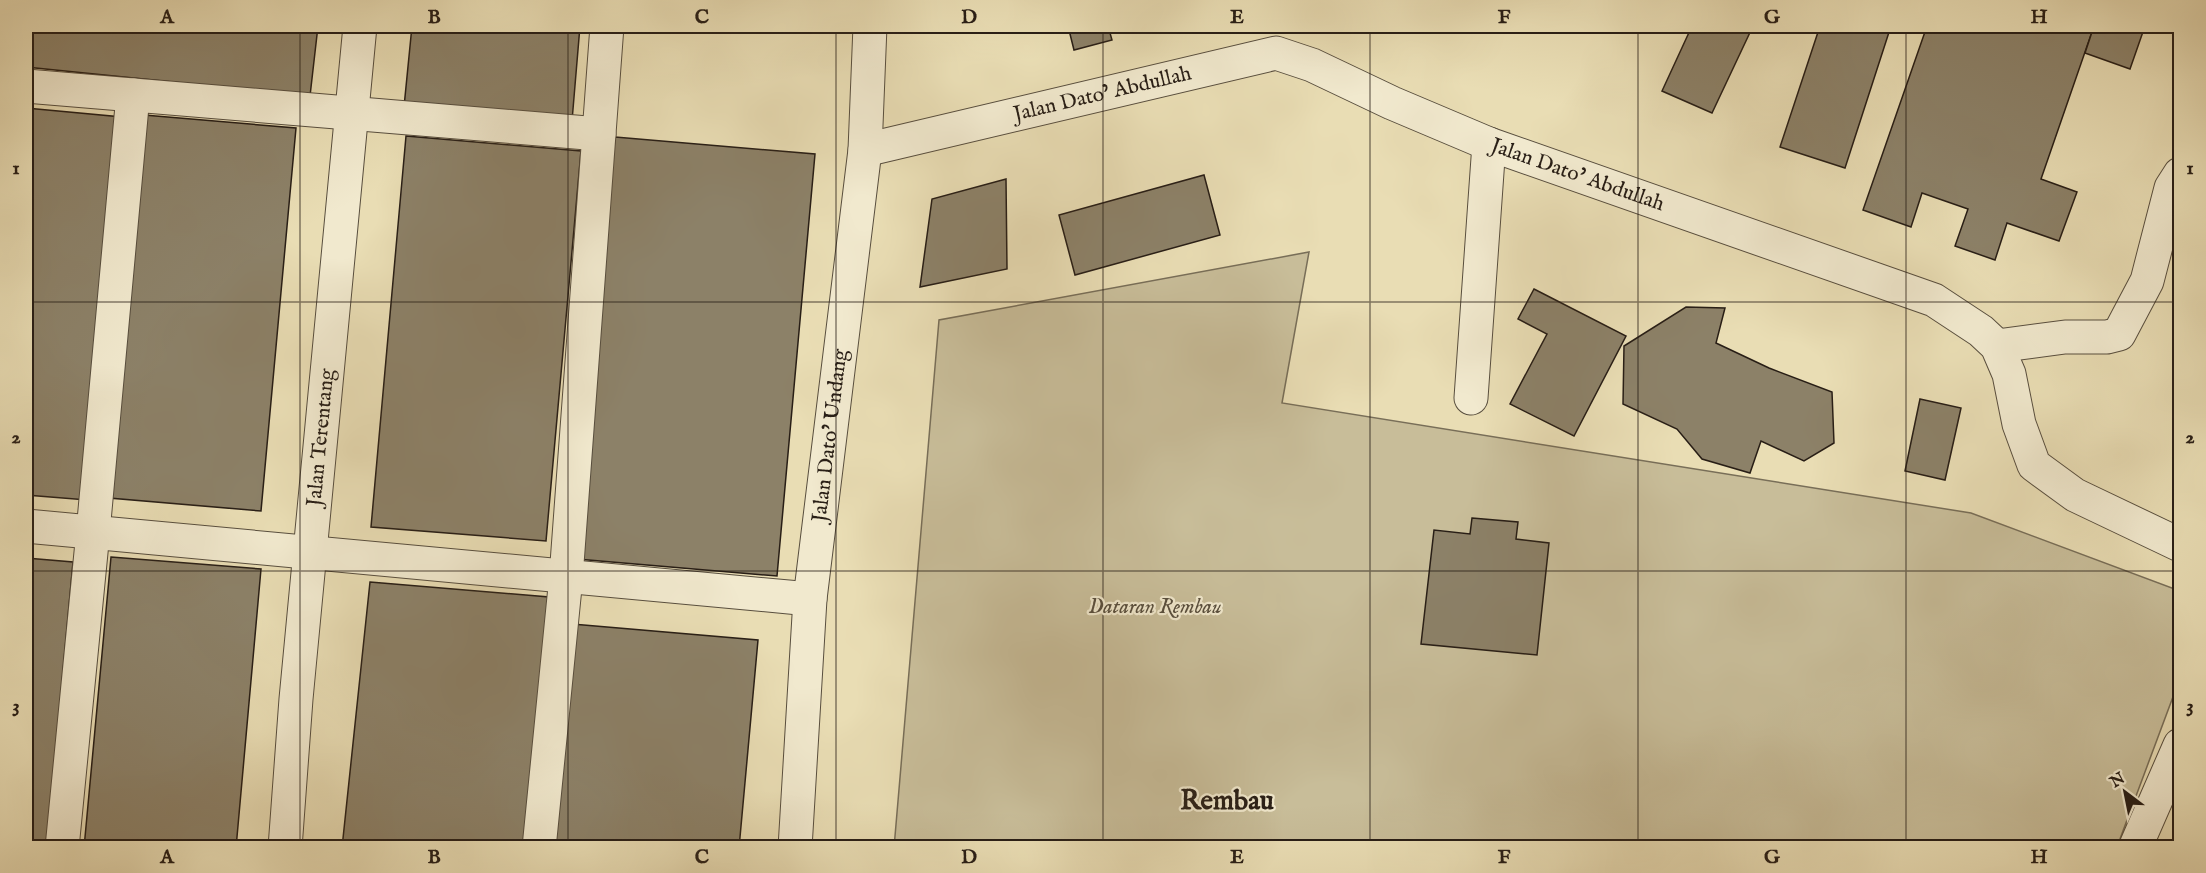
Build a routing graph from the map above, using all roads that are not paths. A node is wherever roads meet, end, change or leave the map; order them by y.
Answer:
1 (360, 26) edge
2 (607, 26) edge
3 (870, 26) edge
4 (1273, 39) edge
5 (26, 86) edge
6 (133, 95) junction
7 (352, 113) junction
8 (599, 134) junction
9 (1490, 144) junction
10 (865, 150) junction
11 (2181, 174) edge
12 (1997, 346) junction
13 (1471, 398) dead end
14 (26, 526) edge
15 (93, 532) junction
16 (2181, 545) edge
17 (310, 553) junction
18 (566, 577) junction
19 (810, 599) junction
20 (2181, 745) edge
21 (62, 848) edge
22 (285, 848) edge
23 (539, 848) edge
24 (795, 848) edge
25 (2135, 848) edge

1 - 7 street, Jalan Terentang
2 - 8 street
3 - 10 street, Jalan Dato’ Undang
4 - 9 street, Jalan Dato’ Abdullah
4 - 10 street, Jalan Dato’ Abdullah
5 - 6 street
6 - 7 street
6 - 15 street
7 - 8 street
7 - 17 street, Jalan Terentang
8 - 18 street
9 - 12 street, Jalan Dato’ Abdullah
9 - 13 street
10 - 19 street, Jalan Dato’ Undang
11 - 12 street
12 - 16 street, Jalan Dato’ Abdullah
14 - 15 street
15 - 17 street
15 - 21 street
17 - 18 street
17 - 22 street, Jalan Terentang
18 - 19 street
18 - 23 street
19 - 24 street, Jalan Dato’ Undang
20 - 25 street

